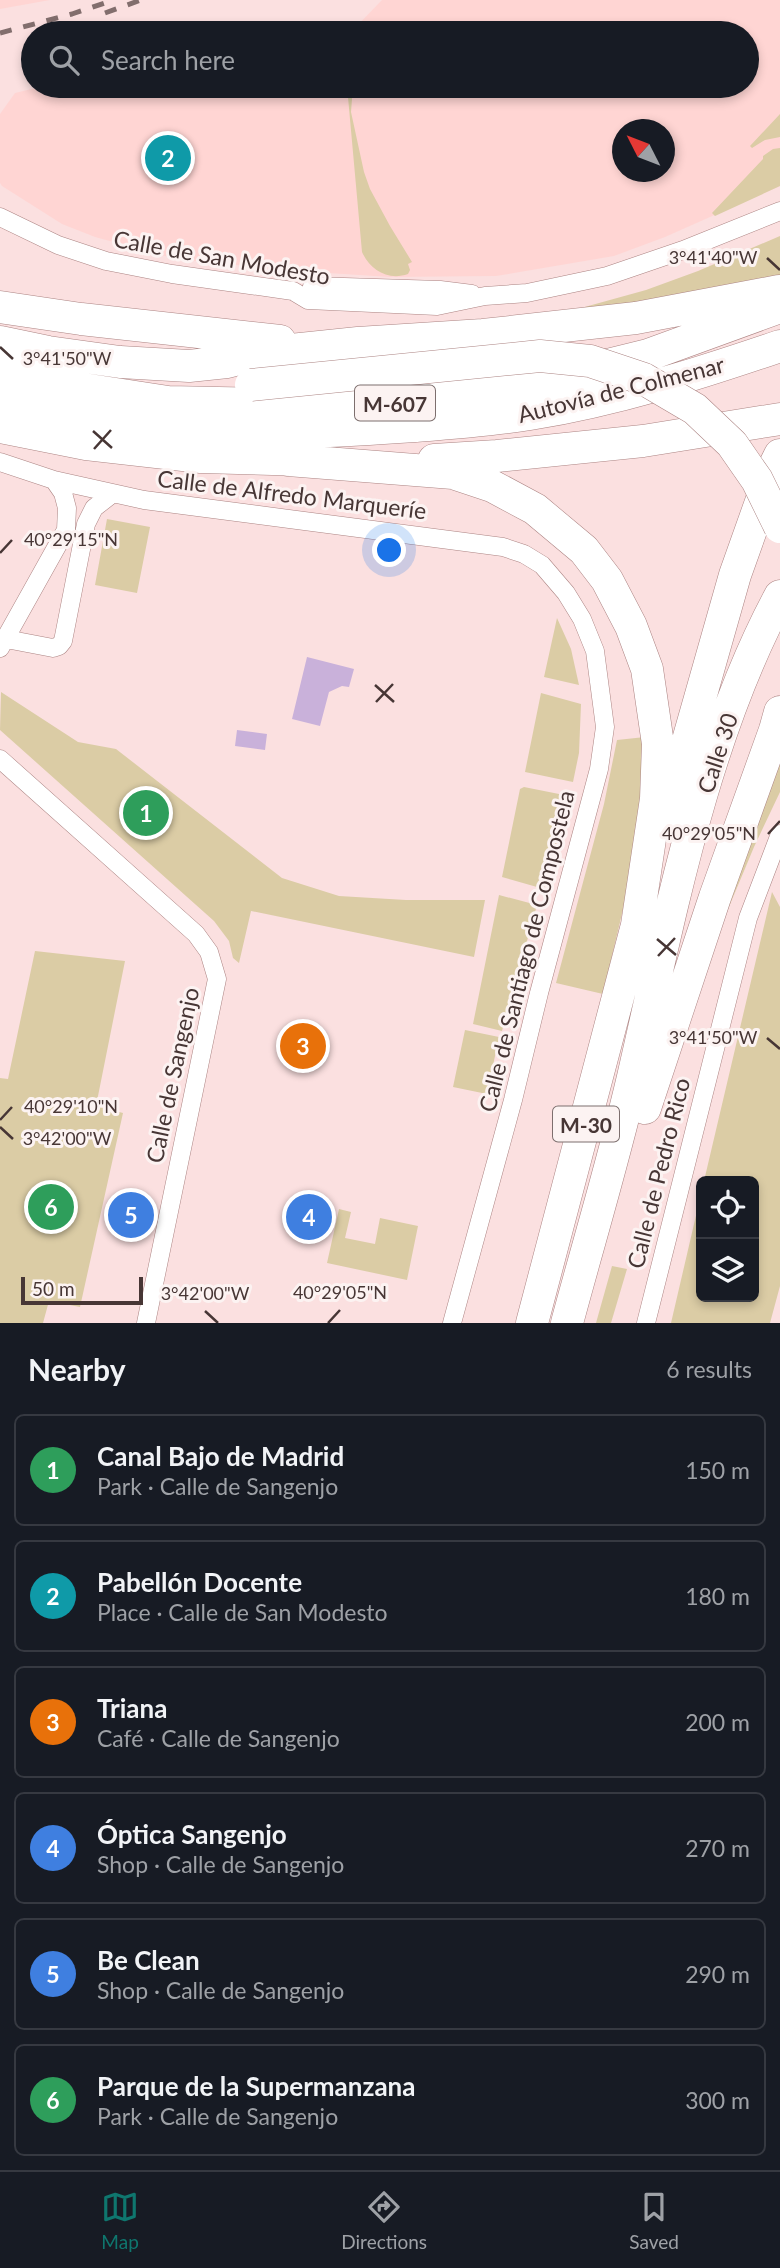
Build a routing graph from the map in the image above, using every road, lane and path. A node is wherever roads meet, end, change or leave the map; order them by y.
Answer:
1 (780, 211) edge
2 (0, 217) edge
3 (780, 291) edge
4 (304, 292) junction
5 (485, 296) junction
6 (0, 307) edge
7 (780, 307) edge
8 (0, 342) edge
9 (358, 343) junction
10 (780, 346) edge
11 (0, 369) edge
12 (691, 376) junction
13 (0, 398) edge
14 (780, 419) edge
15 (0, 427) edge
16 (780, 455) edge
17 (288, 460) junction
18 (0, 462) edge
19 (54, 480) junction
20 (112, 494) junction
21 (780, 527) edge
22 (64, 537) junction
23 (83, 538) junction
24 (566, 593) joint
25 (780, 596) edge
26 (780, 637) edge
27 (3, 644) edge
28 (780, 712) edge
29 (0, 759) edge
30 (780, 834) edge
31 (637, 925) junction
32 (632, 1080) junction
33 (146, 1323) edge
34 (453, 1323) edge
35 (532, 1323) edge
36 (567, 1323) edge
37 (576, 1323) edge
38 (646, 1323) edge

1 - 5 street, Calle de San Modesto
2 - 4 street, Calle de San Modesto
3 - 9 highway
4 - 5 street, Calle de San Modesto
4 - 5 street, Calle de San Modesto
6 - 9 highway
7 - 11 highway, Autovía de Colmenar / M-607
8 - 9 highway
10 - 12 highway, Autovía de Colmenar / M-607
11 - 21 highway, bridge
12 - 13 highway, Autovía de Colmenar / M-607
12 - 17 highway
14 - 17 highway
15 - 17 highway
16 - 31 highway, Calle 30 / M-30
17 - 31 highway
18 - 19 street, Calle de Alfredo Marqueríe
19 - 20 street, Calle de Alfredo Marqueríe
19 - 22 street
20 - 23 street
20 - 24 street, Calle de Alfredo Marqueríe
22 - 23 street
22 - 27 street
23 - 27 street
24 - 34 street, Calle de Santiago de Compostela
25 - 32 highway, Calle 30 / M-30
26 - 32 highway
28 - 37 highway
29 - 33 street, Calle de Sangenjo
30 - 38 street, Calle de Pedro Rico
31 - 35 highway, M-30
32 - 36 highway, Calle 30 / M-30

